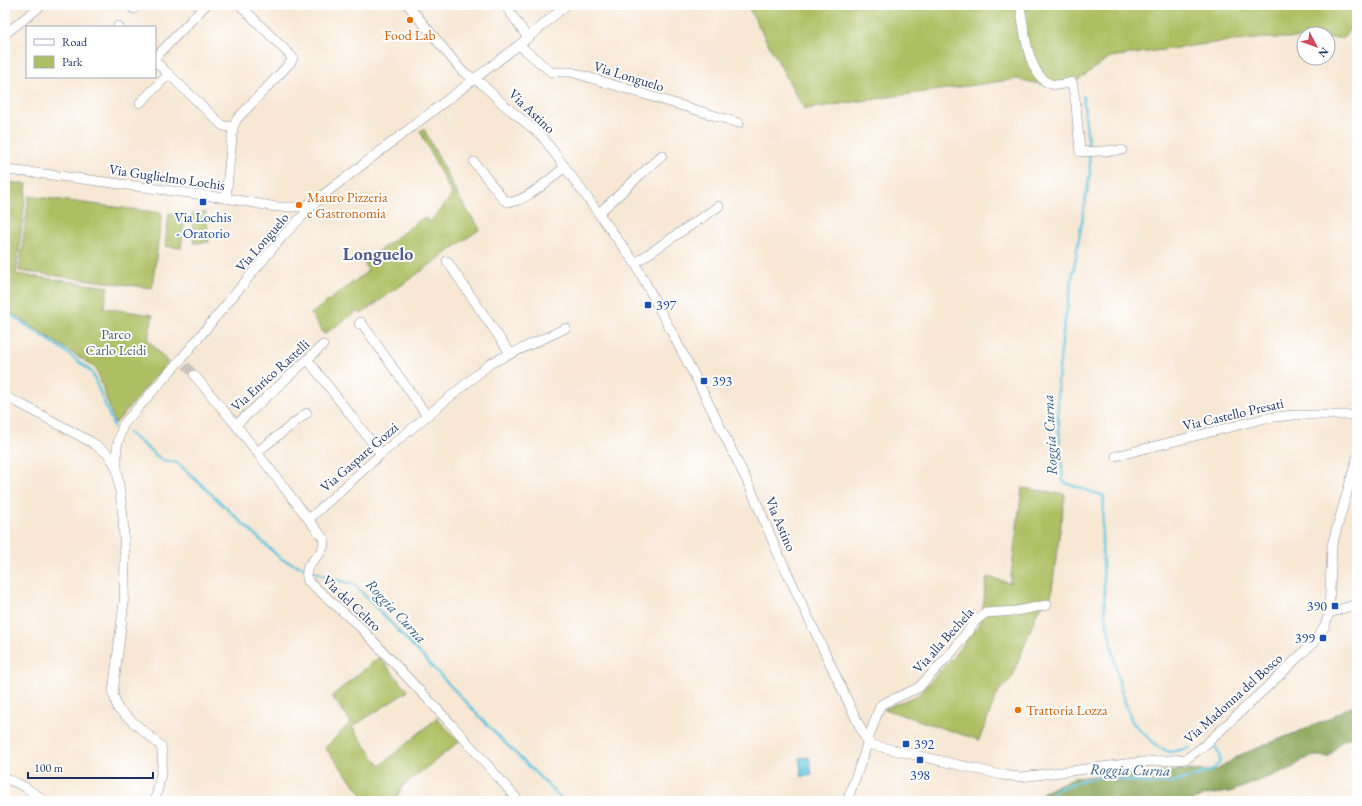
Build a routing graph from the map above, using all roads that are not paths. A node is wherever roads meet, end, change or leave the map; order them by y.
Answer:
1 (42, 5) edge
2 (206, 5) edge
3 (240, 5) edge
4 (408, 5) edge
5 (505, 5) edge
6 (566, 5) edge
7 (1020, 5) edge
8 (5, 34) edge
9 (528, 38) junction
10 (519, 45) junction
11 (156, 59) edge
12 (156, 61) edge
13 (169, 74) junction
14 (475, 79) junction
15 (140, 103) dead end
16 (739, 123) dead end
17 (233, 127) junction
18 (1122, 150) dead end
19 (662, 155) dead end
20 (474, 162) dead end
21 (565, 168) junction
22 (5, 170) edge
23 (323, 195) junction
24 (226, 198) junction
25 (719, 206) dead end
26 (277, 207) junction
27 (599, 213) junction
28 (283, 236) junction
29 (447, 261) dead end
30 (635, 263) junction
31 (360, 323) dead end
32 (566, 328) dead end
33 (323, 345) dead end
34 (510, 353) junction
35 (307, 359) junction
36 (194, 374) tunnel mouth
37 (5, 397) edge
38 (307, 413) dead end
39 (1357, 415) edge
40 (427, 416) junction
41 (236, 425) junction
42 (257, 452) junction
43 (381, 454) junction
44 (1116, 456) dead end
45 (1357, 458) edge
46 (117, 470) junction
47 (309, 520) junction
48 (1357, 604) edge
49 (1047, 605) dead end
50 (1329, 613) junction
51 (868, 744) junction
52 (5, 778) edge
53 (46, 801) edge
54 (155, 801) edge
55 (519, 801) edge
56 (847, 801) edge

1 - 8 street
2 - 11 street
3 - 17 street
4 - 14 street, Via Astino
5 - 9 street
6 - 9 street, Via Longuelo
7 - 18 street
9 - 10 street, Via Longuelo
10 - 14 street, Via Longuelo
10 - 16 street, Via Longuelo
12 - 13 street
13 - 15 street
13 - 17 street
14 - 21 street, Via Astino
14 - 23 street, Via Longuelo
17 - 24 street
19 - 27 street
20 - 21 street
21 - 27 street, Via Astino
22 - 24 street, Via Guglielmo Lochis
23 - 26 street, Via Guglielmo Lochis
23 - 28 street, Via Longuelo
24 - 26 street, Via Guglielmo Lochis
25 - 30 street
26 - 28 street
27 - 30 street, Via Astino
28 - 46 street, Via Longuelo
29 - 34 street
30 - 51 street, Via Astino
31 - 40 street
32 - 34 street, Via Gaspare Gozzi
33 - 35 street, Via Enrico Rastelli
34 - 40 street, Via Gaspare Gozzi
35 - 41 street, Via Enrico Rastelli
35 - 43 street
36 - 41 street, Via del Celtro
37 - 46 street
38 - 42 street
39 - 44 street, Via Castello Presati
40 - 43 street, Via Gaspare Gozzi
41 - 42 street, Via del Celtro
42 - 47 street, Via del Celtro
43 - 47 street, Via Gaspare Gozzi
45 - 50 street
46 - 54 street, Via Longuelo
47 - 55 street, Via del Celtro
48 - 50 street
49 - 51 street, Via alla Bechela
50 - 51 street, Via Madonna del Bosco
51 - 56 street
52 - 53 street

